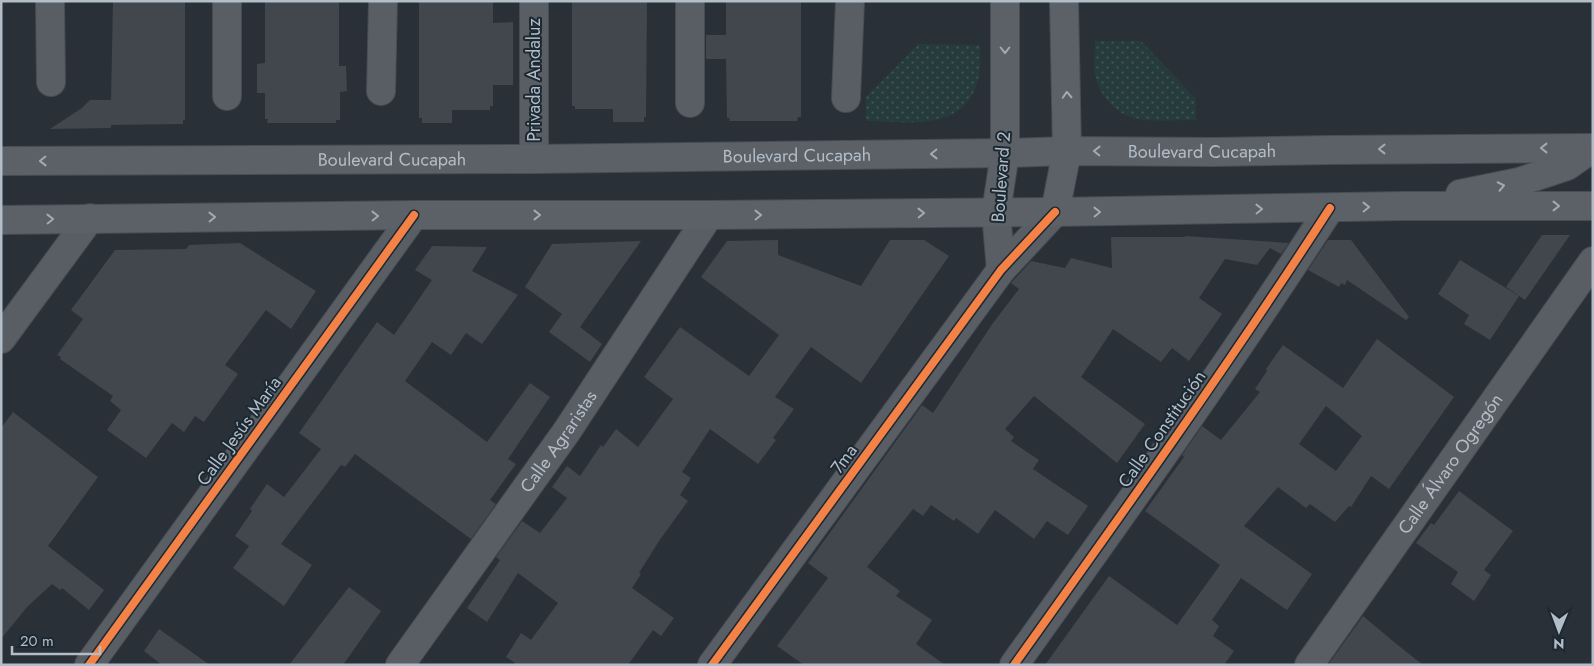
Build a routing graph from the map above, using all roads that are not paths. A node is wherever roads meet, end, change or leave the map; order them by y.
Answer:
1 (50, 1) edge
2 (227, 1) edge
3 (383, 1) edge
4 (534, 1) edge
5 (690, 1) edge
6 (850, 1) edge
7 (1005, 1) edge
8 (1064, 1) edge
9 (52, 82) dead end
10 (381, 92) dead end
11 (227, 96) dead end
12 (846, 98) dead end
13 (690, 103) dead end
14 (1593, 148) edge
15 (1067, 151) junction
16 (1005, 153) junction
17 (534, 159) junction
18 (1, 162) edge
19 (1402, 206) junction
20 (1593, 206) edge
21 (1330, 208) junction
22 (996, 212) junction
23 (1055, 212) junction
24 (414, 215) junction
25 (709, 215) junction
26 (90, 218) junction
27 (1, 220) edge
28 (1593, 262) edge
29 (1001, 270) junction
30 (1, 339) edge
31 (89, 665) edge
32 (400, 665) edge
33 (712, 665) edge
34 (1014, 665) edge
35 (1309, 665) edge

1 - 9 street
2 - 11 street
3 - 10 street
4 - 17 street, Privada Andaluz
5 - 13 street
6 - 12 street
7 -> 16 main road, Boulevard 2
15 -> 8 main road
14 -> 15 main road, Boulevard Cucapah
19 -> 14 main road
15 - 16 main road, Boulevard Cucapah
15 - 23 main road
16 -> 17 main road, Boulevard Cucapah
16 - 22 main road, Boulevard 2
17 -> 18 main road, Boulevard Cucapah
19 -> 20 main road
21 -> 19 main road
23 -> 21 main road
21 - 34 street, Calle Constitución
22 - 23 main road
25 -> 22 main road
22 - 29 street, Boulevard 2
23 - 29 street
24 -> 25 main road
26 -> 24 main road
24 - 31 street, Calle Jesús María
25 - 32 street, Calle Agraristas
27 -> 26 main road
26 - 30 street
28 - 35 street, Calle Álvaro Ogregón
29 - 33 street, 7ma

